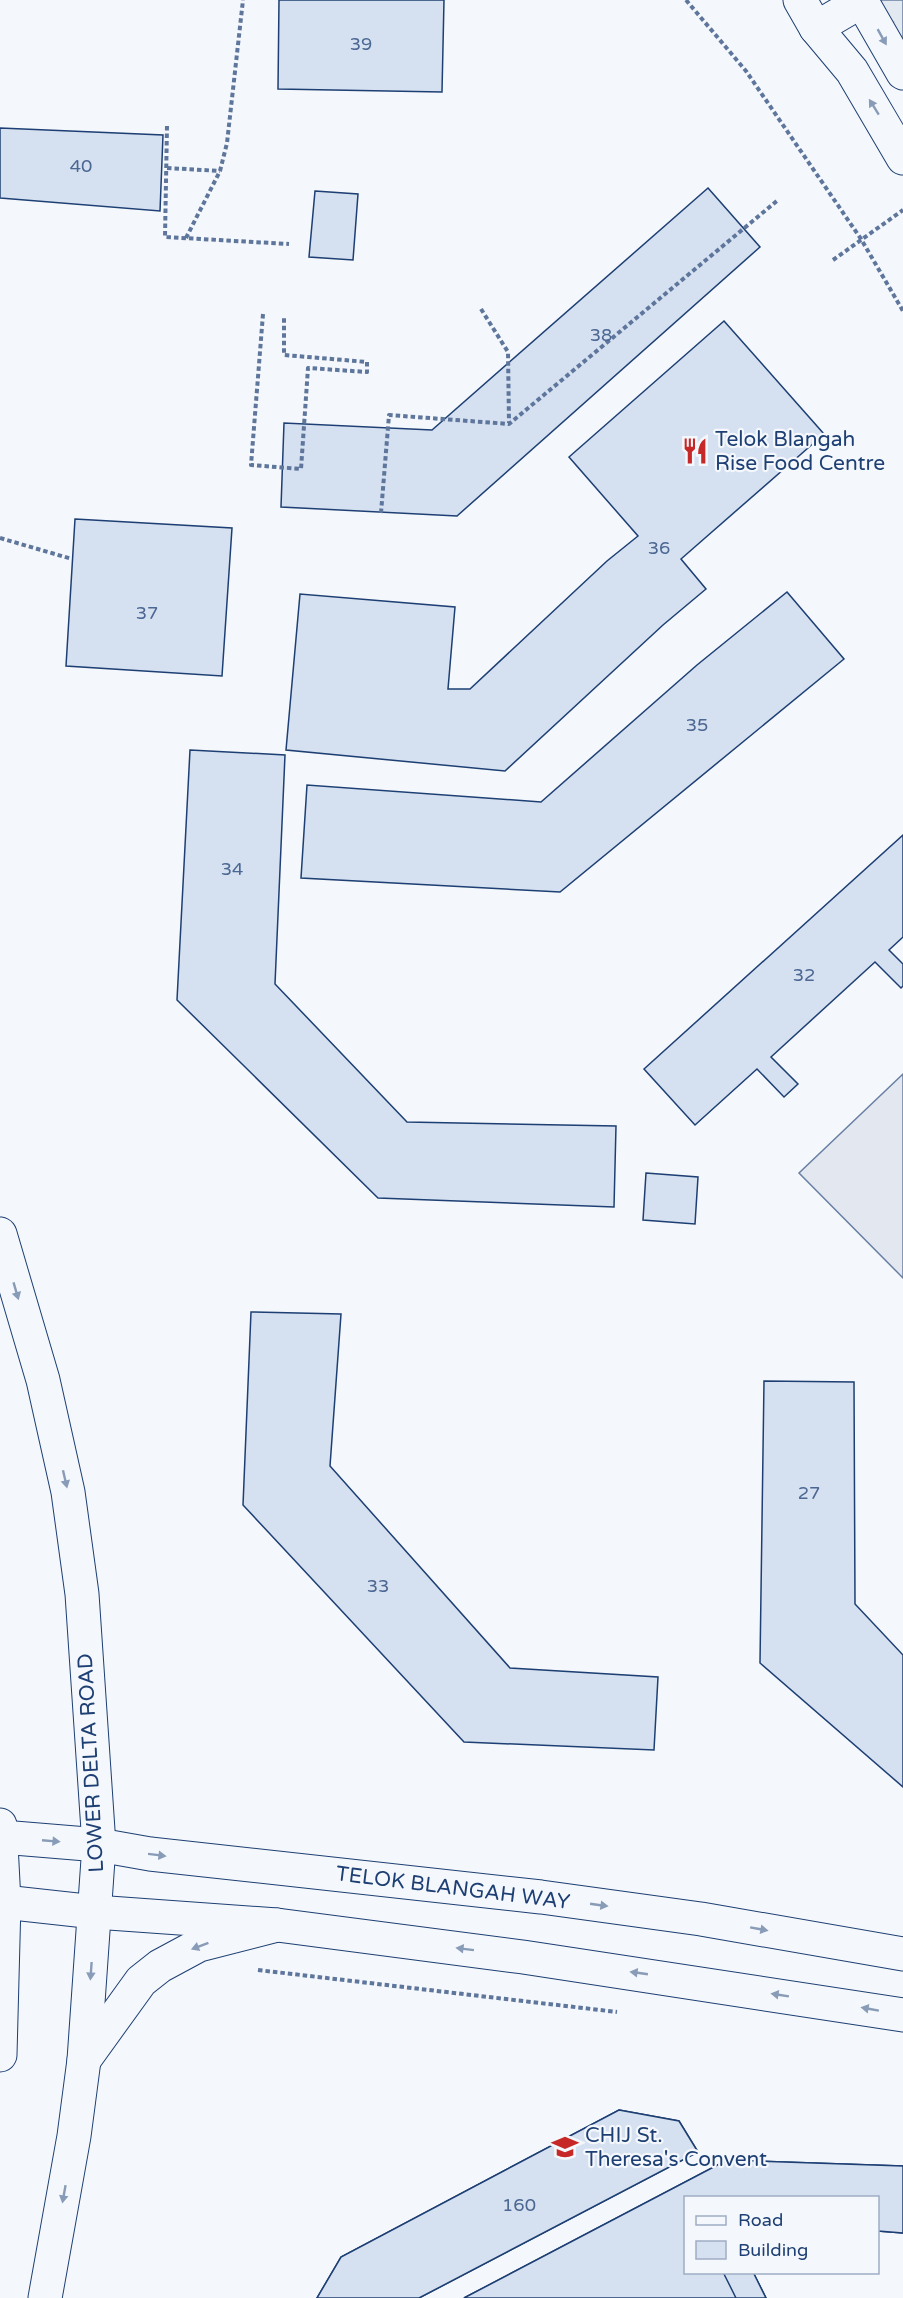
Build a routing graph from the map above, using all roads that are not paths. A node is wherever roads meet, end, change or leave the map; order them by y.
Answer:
1 (800, 0) edge
2 (862, 0) edge
3 (816, 28) junction
4 (903, 73) edge
5 (903, 158) edge
6 (0, 1234) edge
7 (1, 1833) edge
8 (99, 1845) junction
9 (2, 1900) edge
10 (95, 1912) junction
11 (277, 1925) junction
12 (903, 1954) edge
13 (903, 2015) edge
14 (0, 2055) edge
15 (84, 2060) junction
16 (45, 2298) edge

1 - 3 main road
2 - 3 main road
2 -> 4 main road
5 -> 3 main road
6 -> 8 main road, LOWER DELTA ROAD
7 -> 8 main road, TELOK BLANGAH WAY
7 - 9 main road
8 - 10 main road, LOWER DELTA ROAD
8 -> 12 main road, TELOK BLANGAH WAY
9 - 10 main road
9 - 14 main road
10 - 11 main road
10 -> 15 main road, LOWER DELTA ROAD
13 -> 11 main road
11 -> 15 main road
15 -> 16 main road, LOWER DELTA ROAD

